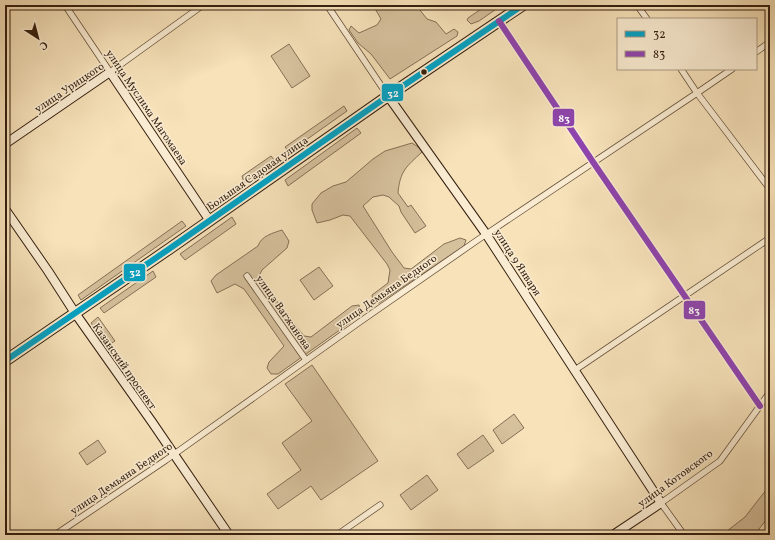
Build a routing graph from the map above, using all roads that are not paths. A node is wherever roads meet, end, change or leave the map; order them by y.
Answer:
1 (66, 5) edge
2 (203, 5) edge
3 (327, 5) edge
4 (523, 5) edge
5 (637, 5) edge
6 (646, 18) edge
7 (499, 21) junction
8 (770, 42) edge
9 (757, 51) edge
10 (682, 70) edge
11 (731, 70) edge
12 (110, 72) junction
13 (697, 93) junction
14 (388, 96) junction
15 (5, 144) edge
16 (593, 162) junction
17 (770, 189) edge
18 (5, 209) edge
19 (210, 221) junction
20 (486, 234) junction
21 (770, 238) edge
22 (246, 276) dead end
23 (685, 295) junction
24 (75, 313) junction
25 (5, 360) edge
26 (306, 360) junction
27 (575, 370) junction
28 (770, 392) edge
29 (760, 406) junction
30 (174, 454) junction
31 (661, 502) junction
32 (380, 504) dead end
33 (55, 535) edge
34 (229, 535) edge
35 (337, 535) edge
36 (614, 535) edge
37 (684, 535) edge

1 - 12 street, улица Муслима Магомаева
2 - 12 street, улица Урицкого
3 - 14 street, улица 9 Января
4 - 7 highway, Большая Садовая улица
5 - 6 street
7 - 14 highway, Большая Садовая улица
7 - 16 street
8 - 9 street
10 - 13 street
11 - 13 street, улица Демьяна Бедного
12 - 15 street, улица Урицкого
12 - 19 street, улица Муслима Магомаева
13 - 16 street, улица Демьяна Бедного
13 - 17 street
14 - 19 highway, Большая Садовая улица
14 - 20 street, улица 9 Января
16 - 20 street, улица Демьяна Бедного
16 - 23 street
18 - 24 street, Казанский проспект
19 - 24 highway, Большая Садовая улица
20 - 26 street, улица Демьяна Бедного
20 - 27 street, улица 9 Января
21 - 23 street
22 - 26 street, улица Вагжанова
23 - 27 street
23 - 29 street
24 - 25 highway, Большая Садовая улица
24 - 30 street, Казанский проспект
26 - 30 street, улица Демьяна Бедного
27 - 31 street, улица 9 Января
28 - 29 street, улица Котовского
29 - 31 street, улица Котовского
30 - 33 street, улица Демьяна Бедного
30 - 34 street, Казанский проспект
31 - 36 street, улица Котовского
31 - 37 street, улица 9 Января
32 - 35 street

